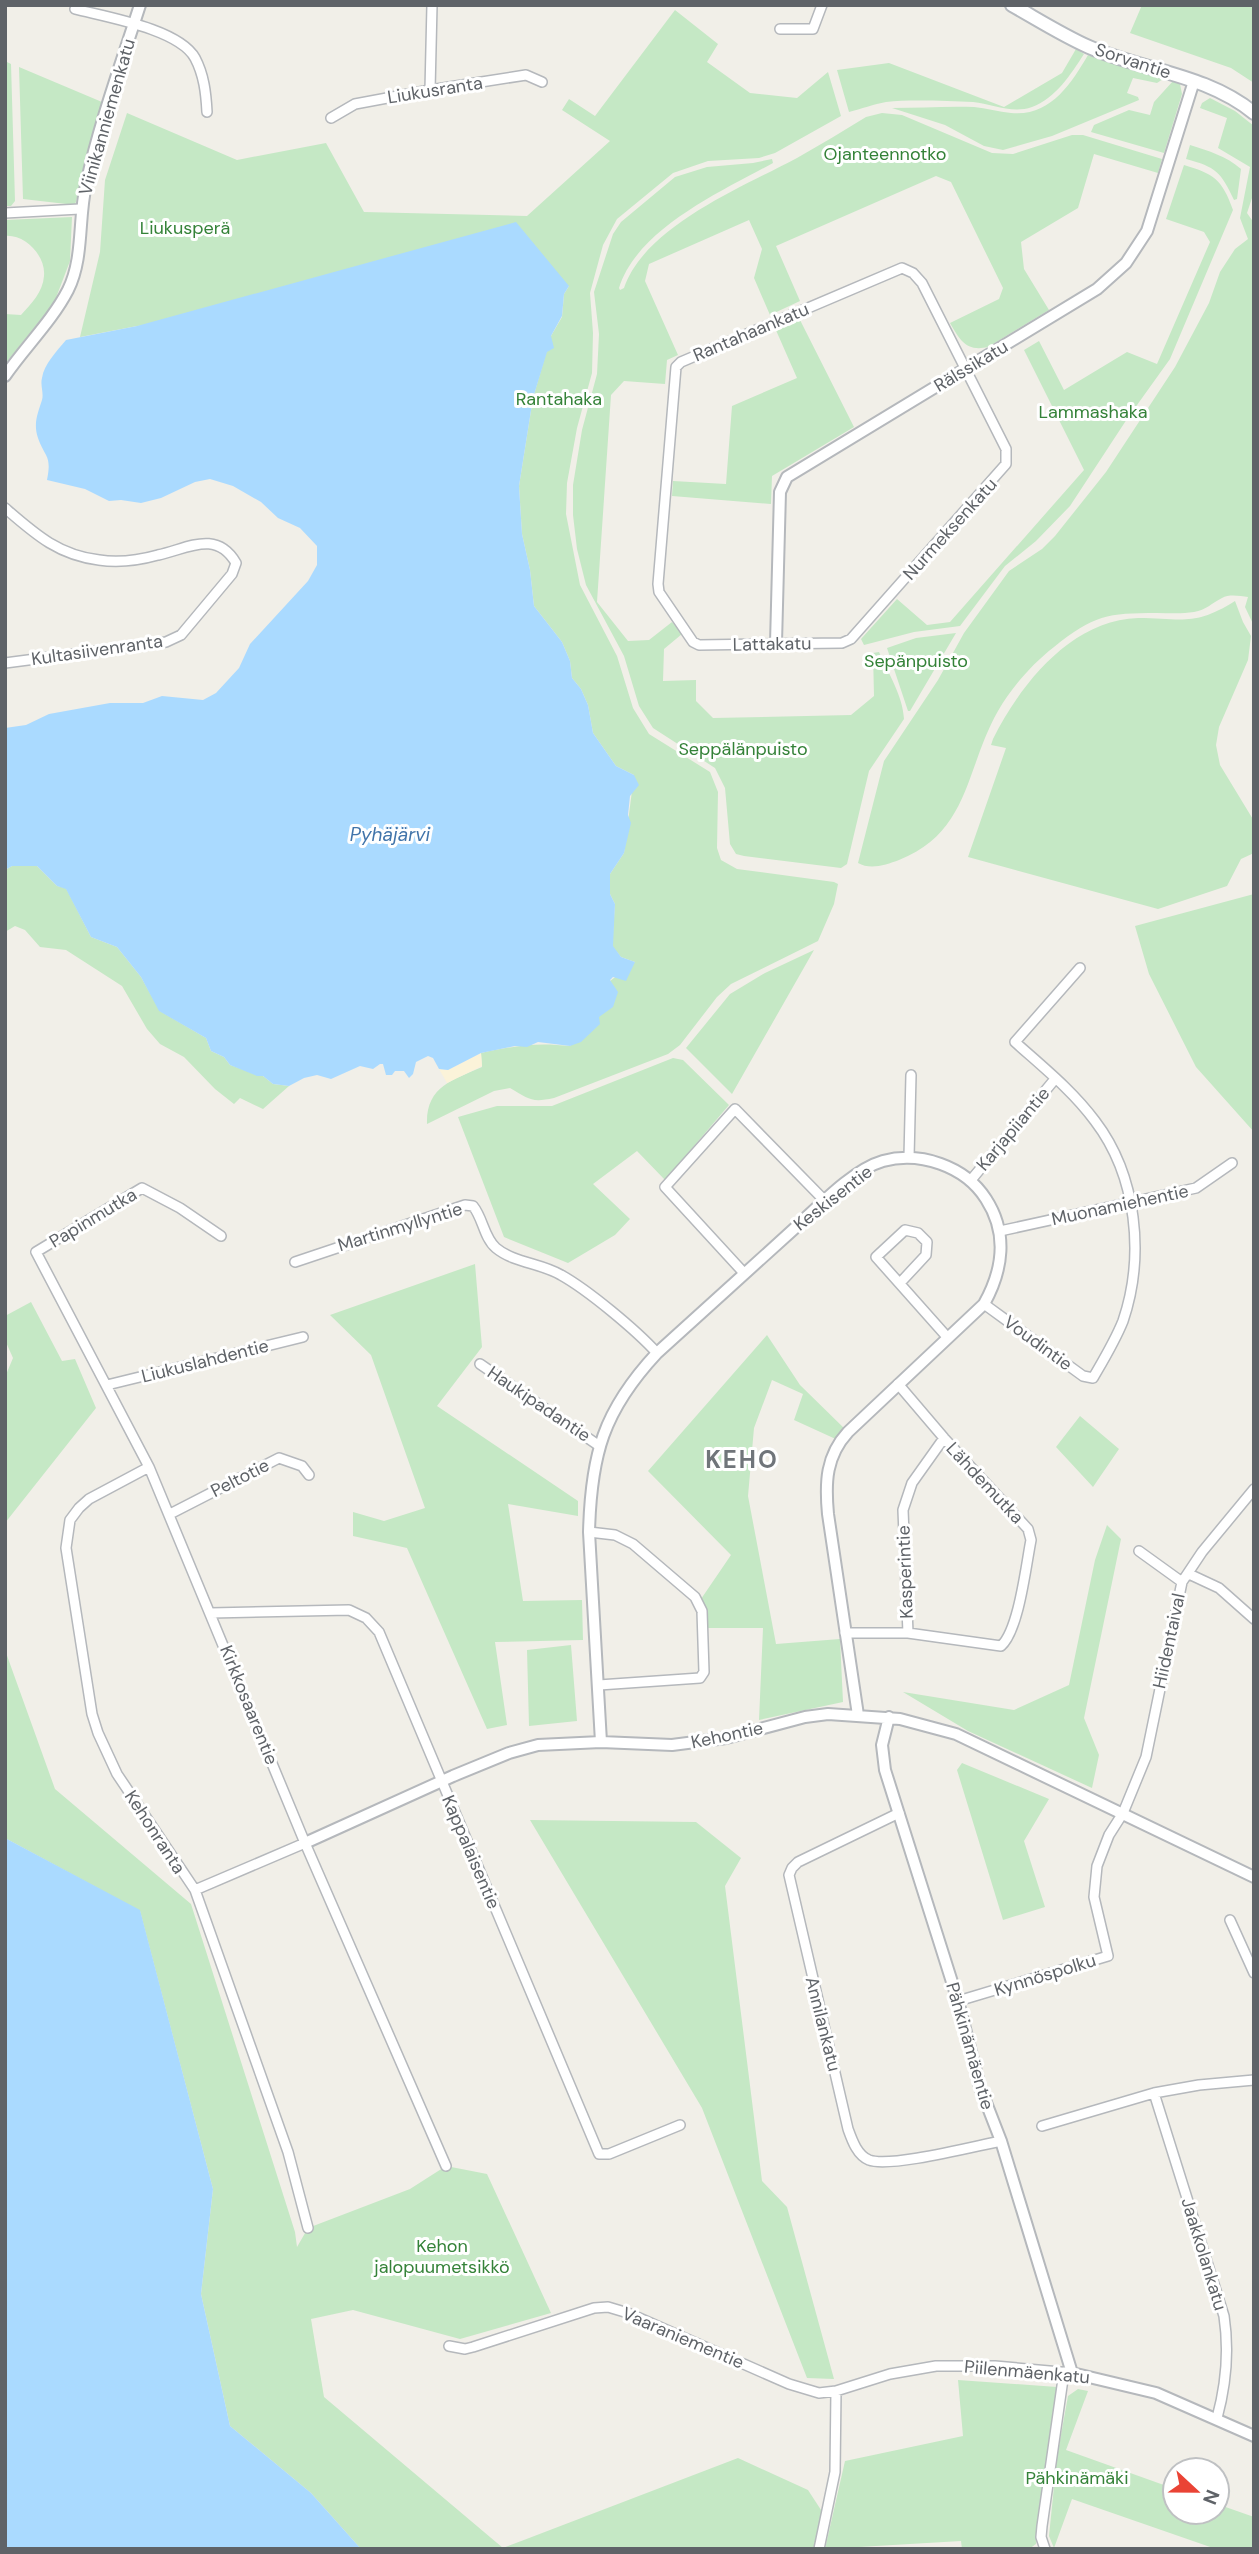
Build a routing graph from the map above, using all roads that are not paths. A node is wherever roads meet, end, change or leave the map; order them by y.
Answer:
1 (140, 5) edge
2 (432, 5) edge
3 (822, 5) edge
4 (1012, 5) edge
5 (75, 9) dead end
6 (134, 24) junction
7 (780, 29) dead end
8 (1194, 80) junction
9 (542, 82) dead end
10 (430, 90) junction
11 (207, 112) dead end
12 (1254, 113) edge
13 (331, 118) dead end
14 (80, 209) junction
15 (5, 213) edge
16 (967, 368) junction
17 (5, 376) edge
18 (5, 508) edge
19 (851, 639) joint
20 (693, 642) joint
21 (776, 643) junction
22 (5, 663) edge
23 (1080, 968) dead end
24 (911, 1074) dead end
25 (1055, 1079) junction
26 (909, 1157) junction
27 (1232, 1163) dead end
28 (971, 1180) junction
29 (825, 1201) junction
30 (1132, 1204) junction
31 (1000, 1231) junction
32 (221, 1236) dead end
33 (36, 1252) joint
34 (295, 1262) dead end
35 (744, 1273) junction
36 (900, 1283) junction
37 (984, 1304) junction
38 (303, 1338) dead end
39 (948, 1338) junction
40 (657, 1353) junction
41 (480, 1364) dead end
42 (898, 1384) junction
43 (107, 1385) junction
44 (944, 1438) junction
45 (598, 1445) junction
46 (149, 1468) junction
47 (309, 1475) dead end
48 (1254, 1489) edge
49 (170, 1514) junction
50 (589, 1532) junction
51 (1139, 1550) dead end
52 (1185, 1578) junction
53 (211, 1613) junction
54 (1254, 1619) edge
55 (845, 1633) junction
56 (908, 1633) junction
57 (598, 1685) junction
58 (858, 1715) junction
59 (889, 1717) junction
60 (600, 1742) junction
61 (442, 1781) junction
62 (899, 1813) junction
63 (1123, 1813) junction
64 (305, 1843) junction
65 (1254, 1877) edge
66 (195, 1890) junction
67 (1230, 1920) dead end
68 (1254, 1973) edge
69 (958, 2001) junction
70 (1254, 2080) edge
71 (1154, 2093) junction
72 (680, 2125) dead end
73 (1042, 2126) dead end
74 (1001, 2141) junction
75 (446, 2166) dead end
76 (308, 2228) dead end
77 (449, 2346) dead end
78 (1068, 2373) junction
79 (836, 2391) junction
80 (1217, 2418) junction
81 (1254, 2436) edge
82 (819, 2549) edge
83 (1045, 2549) edge

1 - 6 street, Viinikanniemenkatu
2 - 10 street
3 - 7 street
4 - 8 main road, Sorvantie
5 - 6 street
6 - 11 street
6 - 14 street, Viinikanniemenkatu
8 - 12 main road, Sorvantie
8 - 16 street, Rälssikatu
9 - 10 street, Liukusranta
10 - 13 street, Liukusranta
14 - 15 street
14 - 17 street, Viinikanniemenkatu
16 - 19 street, Nurmeksenkatu
16 - 20 street, Rantahaankatu
16 - 21 street, Rälssikatu
18 - 22 street, Kultasiivenranta
19 - 21 street, Lattakatu
20 - 21 street, Lattakatu
23 - 25 street
24 - 26 street
25 - 28 street, Karjapiiantie
25 - 30 street
26 - 28 street, Keskisentie
26 - 29 street, Keskisentie
27 - 30 street, Muonamiehentie
28 - 31 street, Keskisentie
29 - 35 street, Keskisentie
29 - 35 street
30 - 31 street, Muonamiehentie
30 - 37 street, Voudintie
31 - 37 street, Keskisentie
32 - 33 street, Papinmutka
33 - 43 street, Kirkkosaarentie
34 - 40 street, Martinmyllyntie
35 - 40 street, Keskisentie
36 - 36 street
36 - 39 street
37 - 39 street, Keskisentie
38 - 43 street, Liukuslahdentie
39 - 42 street, Keskisentie
40 - 45 street, Keskisentie
41 - 45 street, Haukipadantie
42 - 44 street, Lähdemutka
42 - 55 street, Keskisentie
43 - 46 street, Kirkkosaarentie
44 - 56 street, Kasperintie
44 - 56 street, Lähdemutka
45 - 50 street, Keskisentie
46 - 49 street, Kirkkosaarentie
46 - 66 street, Kehonranta
47 - 49 street, Peltotie
48 - 52 street, Hiidentaival
49 - 53 street, Kirkkosaarentie
50 - 57 street, Keskisentie
50 - 57 street
51 - 52 street
52 - 54 street
52 - 63 street, Hiidentaival
53 - 61 street, Kappalaisentie
53 - 64 street, Kirkkosaarentie
55 - 56 street, Lähdemutka
55 - 58 street, Keskisentie
57 - 60 street, Keskisentie
58 - 59 street, Kehontie
58 - 60 street, Kehontie
59 - 62 street, Pähkinämäentie
59 - 63 street, Kehontie
60 - 61 street, Kehontie
61 - 64 street, Kehontie
61 - 72 street, Kappalaisentie
62 - 69 street, Pähkinämäentie
62 - 74 street, Annilankatu
63 - 65 street, Kehontie
63 - 69 street, Kynnöspolku
64 - 66 street, Kehontie
64 - 75 street, Kirkkosaarentie
66 - 76 street, Kehonranta
67 - 68 street
69 - 74 street, Pähkinämäentie
70 - 71 street
71 - 73 street
71 - 80 street, Jaakkolankatu
74 - 78 street, Pähkinämäentie
77 - 79 street, Vaaraniementie
78 - 79 street, Piilenmäenkatu
78 - 80 street, Piilenmäenkatu
78 - 83 street, Pähkinämäentie
79 - 82 street
80 - 81 street, Piilenmäenkatu

